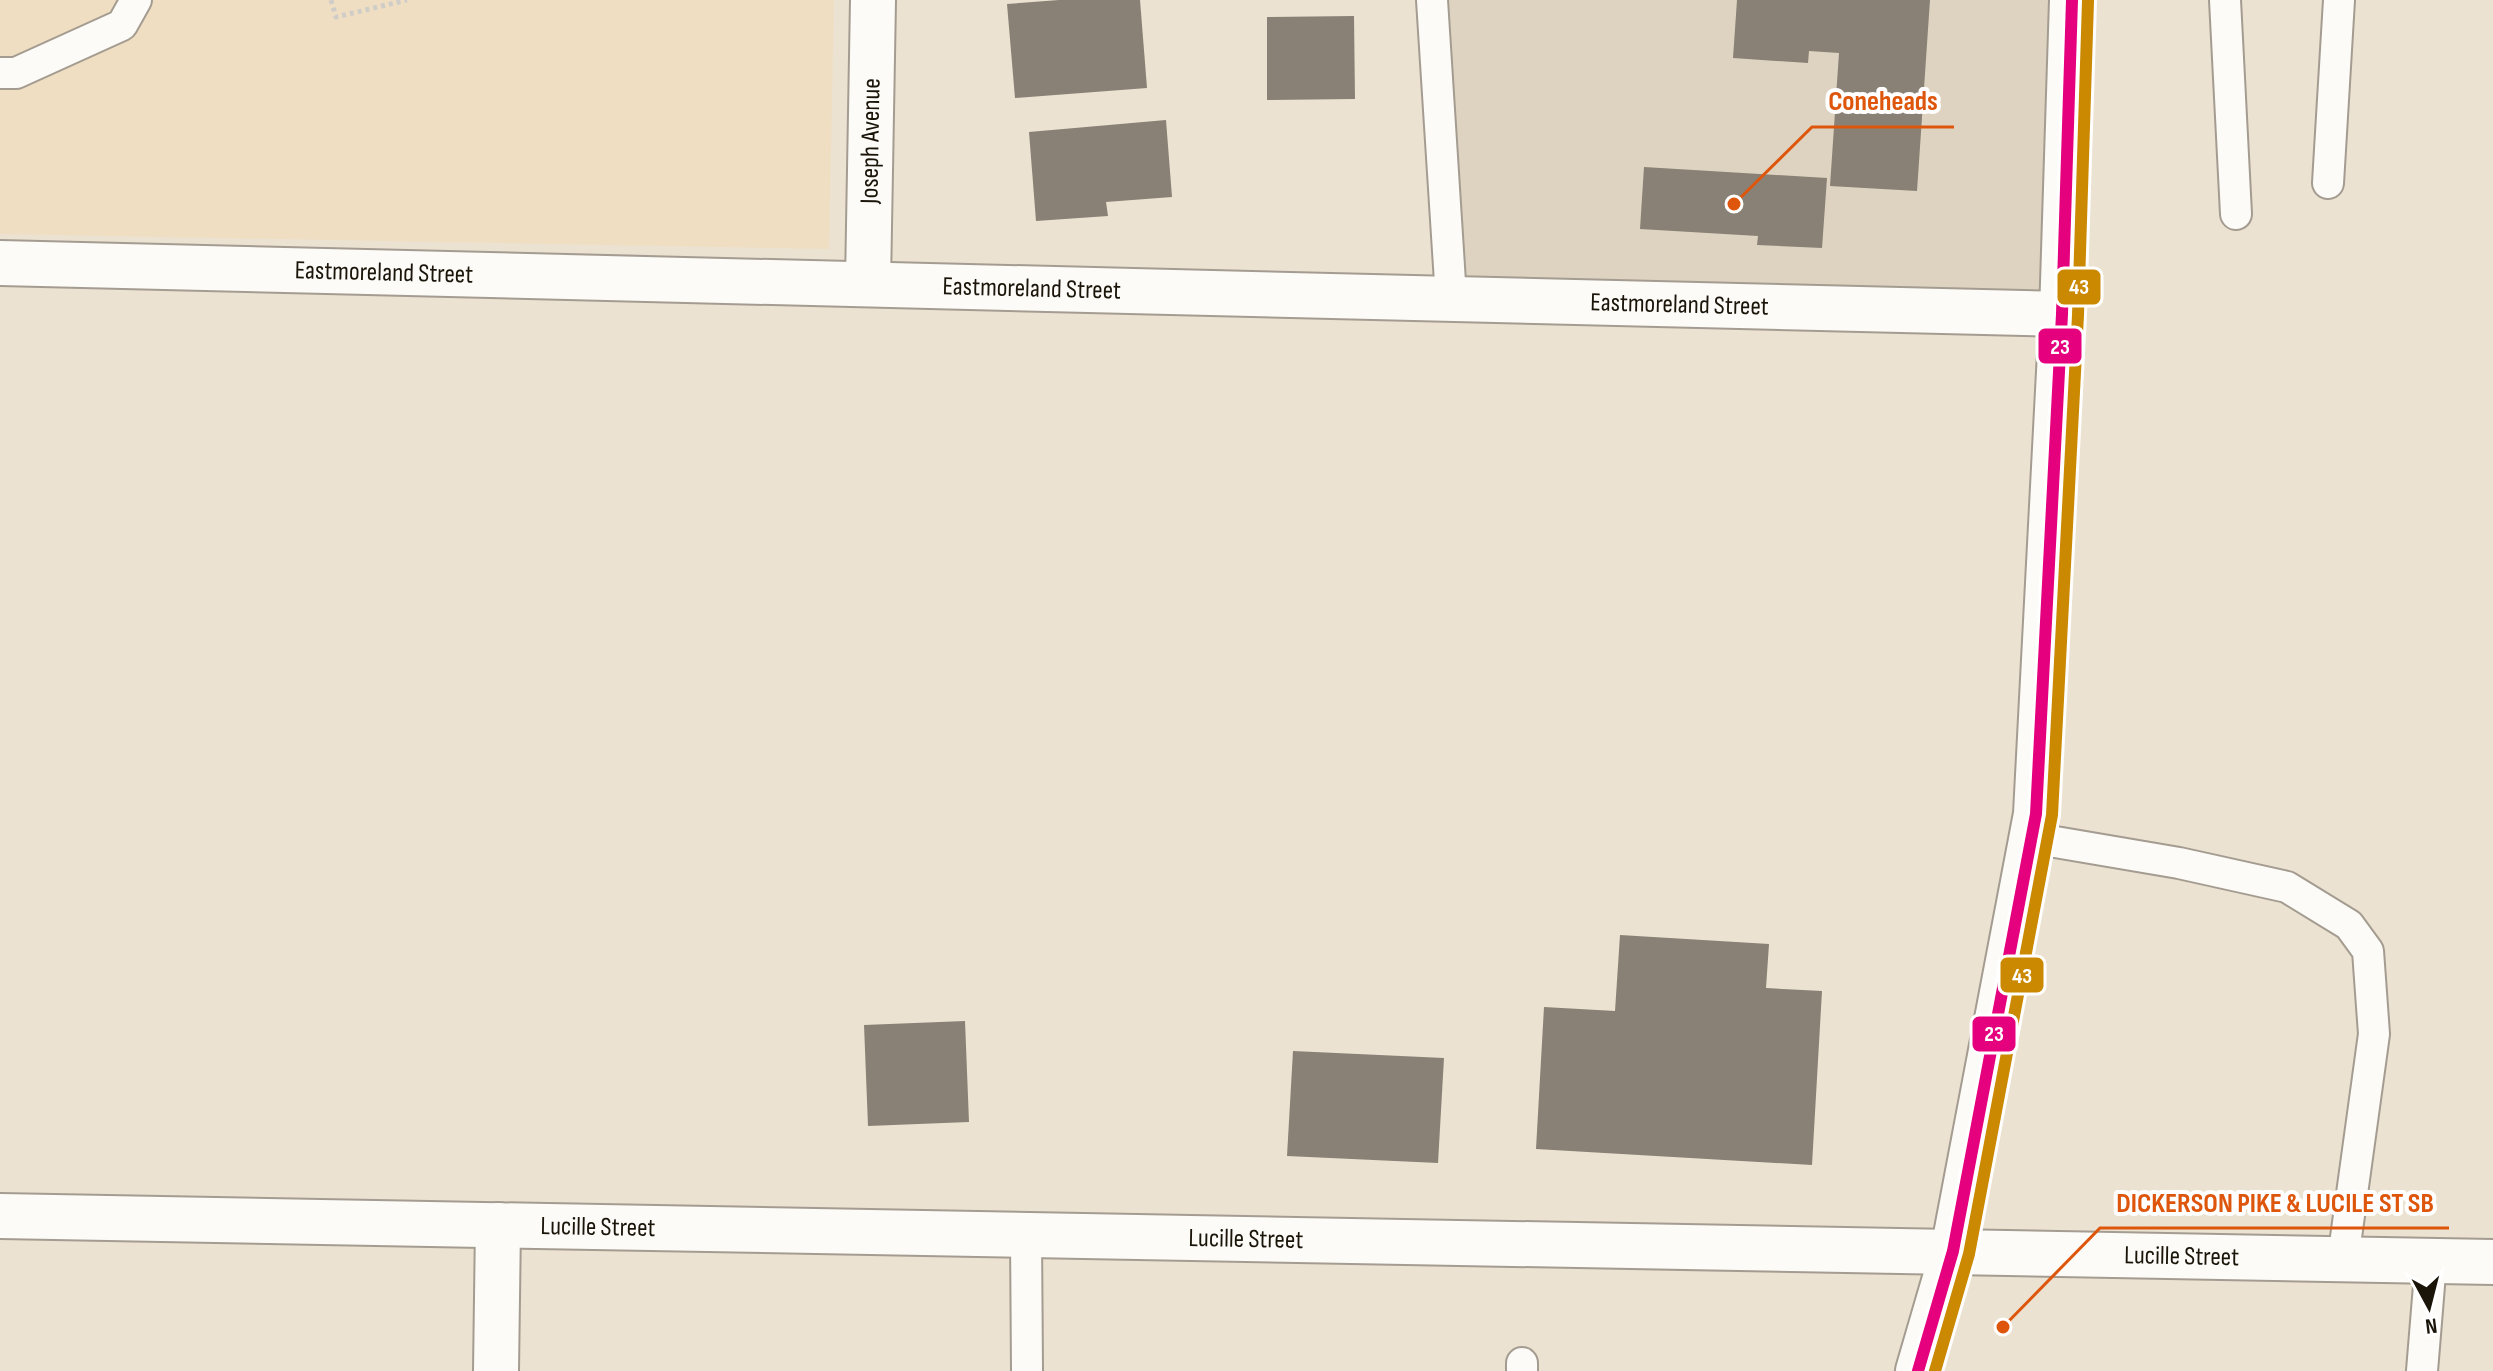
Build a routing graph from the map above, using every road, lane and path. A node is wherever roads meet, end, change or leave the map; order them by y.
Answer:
1 (136, 0) edge
2 (331, 0) edge
3 (407, 0) edge
4 (873, 0) edge
5 (1432, 0) edge
6 (2072, 0) edge
7 (2225, 0) edge
8 (2339, 0) edge
9 (0, 73) edge
10 (2328, 183) dead end
11 (2236, 214) dead end
12 (0, 263) edge
13 (868, 283) junction
14 (1451, 298) junction
15 (2062, 314) junction
16 (2032, 838) junction
17 (0, 1216) edge
18 (498, 1225) junction
19 (1026, 1234) junction
20 (1953, 1251) junction
21 (2343, 1259) junction
22 (2431, 1261) junction
23 (2493, 1262) edge
24 (496, 1371) edge
25 (1027, 1371) edge
26 (1918, 1371) edge
27 (2422, 1371) edge

1 - 9 lane
2 - 3 path
4 - 13 street, Joseph Avenue
5 - 14 lane
6 - 15 street
7 - 11 lane
8 - 10 lane
12 - 13 street, Eastmoreland Street
13 - 14 street, Eastmoreland Street
14 - 15 street, Eastmoreland Street
15 - 16 street
16 - 20 street
16 - 21 lane
17 - 18 street, Lucille Street
18 - 19 street, Lucille Street
18 - 24 street
19 - 20 street, Lucille Street
19 - 25 lane
20 - 21 street, Lucille Street
20 - 26 street
21 - 22 street, Lucille Street
22 - 23 street, Lucille Street
22 - 27 lane

